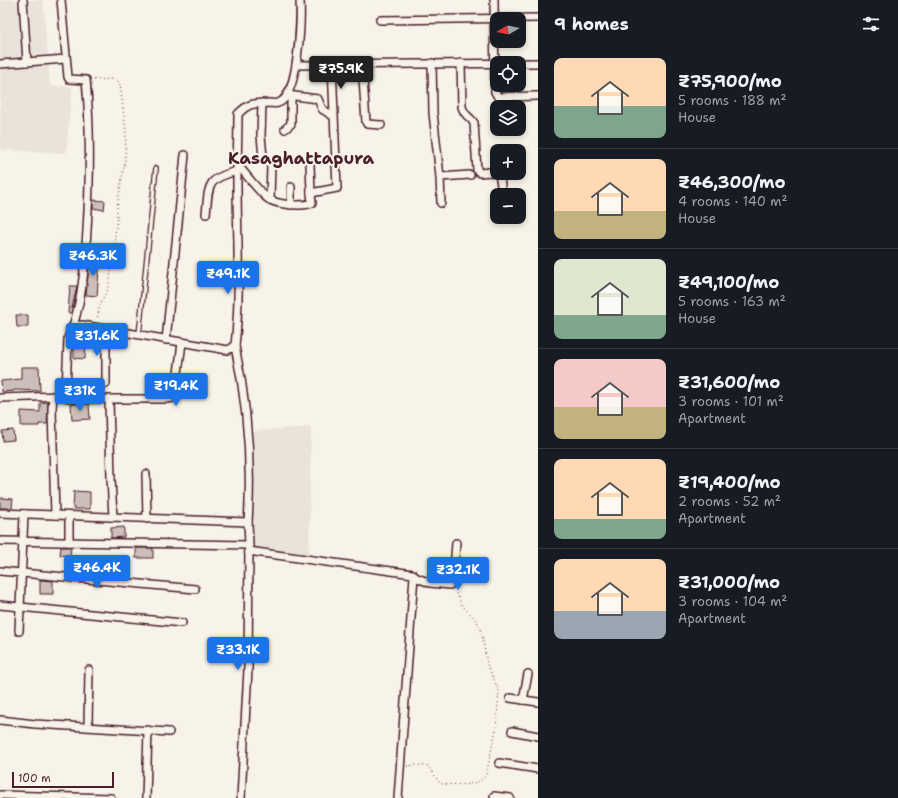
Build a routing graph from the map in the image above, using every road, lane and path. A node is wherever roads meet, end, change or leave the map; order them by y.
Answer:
1 (23, 0) edge
2 (61, 0) edge
3 (300, 0) edge
4 (494, 0) edge
5 (494, 12) edge
6 (490, 18) edge
7 (526, 18) edge
8 (538, 18) edge
9 (380, 20) dead end
10 (66, 59) junction
11 (27, 62) junction
12 (432, 63) junction
13 (461, 63) junction
14 (490, 63) edge
15 (526, 63) edge
16 (538, 63) edge
17 (0, 64) edge
18 (332, 64) junction
19 (362, 64) junction
20 (296, 65) junction
21 (86, 80) junction
22 (495, 92) edge
23 (289, 95) junction
24 (538, 96) edge
25 (262, 104) junction
26 (333, 116) junction
27 (381, 126) dead end
28 (285, 129) dead end
29 (185, 155) dead end
30 (310, 164) dead end
31 (156, 168) dead end
32 (237, 168) junction
33 (470, 175) dead end
34 (440, 177) junction
35 (501, 185) dead end
36 (291, 187) dead end
37 (311, 193) junction
38 (270, 200) junction
39 (441, 202) dead end
40 (291, 205) junction
41 (206, 214) dead end
42 (73, 326) junction
43 (96, 327) junction
44 (106, 329) junction
45 (139, 335) junction
46 (166, 340) junction
47 (182, 343) junction
48 (235, 346) junction
49 (106, 384) dead end
50 (57, 396) junction
51 (0, 398) edge
52 (108, 400) junction
53 (146, 474) dead end
54 (0, 514) edge
55 (24, 514) junction
56 (55, 515) junction
57 (69, 516) junction
58 (113, 517) junction
59 (147, 519) junction
60 (248, 522) junction
61 (0, 541) edge
62 (23, 542) junction
63 (69, 542) junction
64 (456, 543) dead end
65 (248, 548) junction
66 (0, 571) edge
67 (21, 573) junction
68 (415, 577) junction
69 (452, 584) junction
70 (195, 588) dead end
71 (0, 605) edge
72 (20, 607) junction
73 (182, 623) dead end
74 (19, 631) dead end
75 (89, 670) dead end
76 (528, 674) dead end
77 (510, 698) dead end
78 (523, 700) junction
79 (538, 702) edge
80 (0, 720) edge
81 (88, 726) junction
82 (148, 730) junction
83 (512, 731) dead end
84 (169, 732) dead end
85 (538, 736) edge
86 (499, 763) dead end
87 (401, 764) junction
88 (538, 770) edge
89 (0, 795) edge
90 (494, 796) dead end
91 (111, 798) edge
92 (146, 798) edge
93 (241, 798) edge
94 (398, 798) edge
95 (510, 798) edge

1 - 11 street
2 - 10 street
3 - 20 street
4 - 5 street
6 - 9 street
7 - 8 street
10 - 11 street
10 - 21 street
11 - 17 street
12 - 13 street
12 - 19 street
12 - 34 street
13 - 14 street
13 - 35 street
15 - 16 street
18 - 19 street
18 - 20 street
18 - 26 street
19 - 27 street
20 - 23 street
21 - 42 street
21 - 43 path
22 - 24 street
23 - 25 street
23 - 26 street
23 - 28 street
25 - 32 street
25 - 38 street
26 - 37 street
29 - 46 street
30 - 37 street
31 - 45 lane
32 - 38 street
32 - 41 street
32 - 48 street
33 - 34 street
34 - 39 street
36 - 40 street
37 - 40 street
38 - 40 street
42 - 43 street
42 - 50 street
43 - 44 street
44 - 45 street
44 - 49 street
45 - 46 street
46 - 47 street
47 - 48 street
47 - 52 street
48 - 60 street
50 - 51 street
50 - 52 street
50 - 56 street
52 - 58 street
53 - 59 street
54 - 55 street
55 - 56 street
55 - 62 street
56 - 57 street
57 - 58 street
57 - 63 street
58 - 59 street
59 - 60 street
60 - 65 street
61 - 62 street
62 - 63 street
62 - 67 street
63 - 65 street
64 - 69 street
65 - 68 street
65 - 93 street
66 - 67 street
67 - 70 street
67 - 72 street
68 - 69 street
68 - 87 street
69 - 87 path
71 - 72 street
72 - 73 street
72 - 74 street
75 - 81 street
76 - 78 street
77 - 78 street
78 - 79 street
80 - 81 street
81 - 82 street
82 - 84 street
82 - 92 street
83 - 85 street
86 - 88 street
87 - 94 street
89 - 91 street
90 - 95 street

